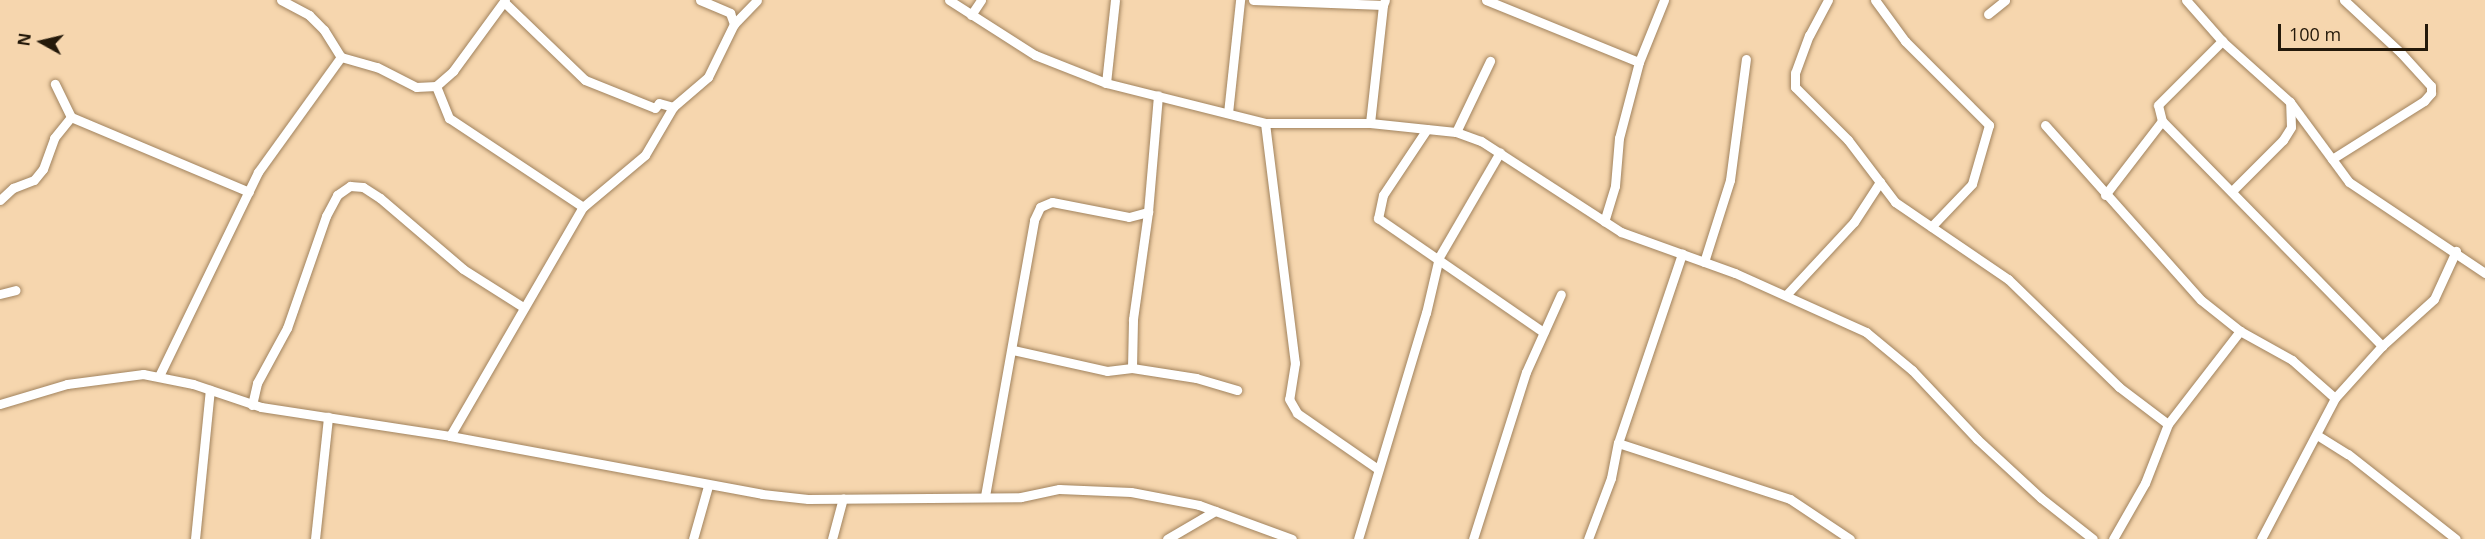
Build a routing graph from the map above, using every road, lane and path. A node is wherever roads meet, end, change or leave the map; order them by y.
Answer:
1 (281, 0) edge
2 (700, 0) edge
3 (758, 0) edge
4 (949, 0) edge
5 (981, 0) edge
6 (1114, 0) edge
7 (1240, 0) edge
8 (1253, 0) edge
9 (1486, 0) edge
10 (1664, 0) edge
11 (1828, 0) edge
12 (1875, 0) edge
13 (2005, 0) edge
14 (2187, 0) edge
15 (2344, 0) edge
16 (505, 1) edge
17 (1384, 3) edge
18 (1988, 14) dead end
19 (971, 15) junction
20 (734, 24) junction
21 (2222, 41) junction
22 (341, 57) junction
23 (1746, 59) dead end
24 (1490, 61) dead end
25 (1640, 62) junction
26 (1106, 83) junction
27 (55, 84) dead end
28 (436, 86) junction
29 (1158, 95) junction
30 (2290, 102) junction
31 (673, 107) junction
32 (1228, 113) junction
33 (71, 117) junction
34 (2162, 121) junction
35 (1265, 123) junction
36 (1370, 123) junction
37 (2045, 125) dead end
38 (1427, 129) junction
39 (1456, 132) junction
40 (1500, 152) junction
41 (2332, 159) junction
42 (1880, 182) junction
43 (2232, 190) junction
44 (249, 192) junction
45 (2105, 195) junction
46 (0, 200) edge
47 (583, 207) junction
48 (1148, 212) junction
49 (1604, 221) junction
50 (1931, 227) junction
51 (2456, 251) junction
52 (1682, 254) junction
53 (1439, 257) junction
54 (1704, 262) junction
55 (2483, 268) edge
56 (16, 290) dead end
57 (0, 294) edge
58 (1561, 294) dead end
59 (1787, 294) junction
60 (523, 308) junction
61 (2240, 331) junction
62 (1543, 332) junction
63 (2382, 345) junction
64 (1013, 350) junction
65 (1132, 368) junction
66 (159, 376) junction
67 (210, 390) junction
68 (1237, 390) dead end
69 (2335, 398) junction
70 (0, 404) edge
71 (252, 405) junction
72 (328, 417) junction
73 (2168, 424) junction
74 (2317, 435) junction
75 (450, 436) junction
76 (1618, 443) junction
77 (1378, 469) junction
78 (708, 486) junction
79 (985, 496) junction
80 (843, 498) junction
81 (1215, 511) junction
82 (195, 539) edge
83 (315, 539) edge
84 (693, 539) edge
85 (832, 539) edge
86 (1167, 539) edge
87 (1292, 539) edge
88 (1358, 539) edge
89 (1473, 539) edge
90 (1588, 539) edge
91 (1850, 539) edge
92 (2093, 539) edge
93 (2113, 539) edge
94 (2261, 539) edge
95 (2456, 539) edge

1 - 22 street
2 - 20 street
3 - 20 street
4 - 19 street
5 - 19 street
6 - 26 street
7 - 32 street
8 - 17 street
9 - 25 street
10 - 25 street
11 - 42 street
12 - 50 street
13 - 18 street
14 - 21 street
15 - 41 street
16 - 28 street
16 - 31 street
17 - 36 street
19 - 26 street
20 - 31 street
21 - 30 street
21 - 34 street
22 - 28 street
22 - 44 street
23 - 54 street
24 - 39 street
25 - 49 street
26 - 29 street
27 - 33 street
28 - 47 street
29 - 32 street
29 - 48 street
30 - 41 street
30 - 43 street
31 - 47 street
32 - 35 street
33 - 44 street
33 - 46 street
34 - 43 street
34 - 45 street
35 - 36 street
35 - 77 street
36 - 38 street
37 - 45 street
38 - 39 street
38 - 53 street
39 - 40 street
40 - 49 street
40 - 53 street
41 - 51 street
42 - 50 street
42 - 59 street
43 - 63 street
44 - 66 street
45 - 61 street
47 - 60 street
48 - 64 street
48 - 65 street
49 - 52 street
50 - 73 street
51 - 55 street
51 - 63 street
52 - 54 street
52 - 76 street
53 - 62 street
53 - 77 street
54 - 59 street
56 - 57 street
58 - 62 street
59 - 92 street
60 - 71 street
60 - 75 street
61 - 69 street
61 - 73 street
62 - 89 street
63 - 69 street
64 - 65 street
64 - 79 street
65 - 68 street
66 - 67 street
66 - 70 street
67 - 71 street
67 - 82 street
69 - 74 street
71 - 72 street
72 - 75 street
72 - 83 street
73 - 93 street
74 - 94 street
74 - 95 street
75 - 78 street
76 - 90 street
76 - 91 street
77 - 88 street
78 - 80 street
78 - 84 street
79 - 80 street
79 - 81 street
80 - 85 street
81 - 86 street
81 - 87 street

